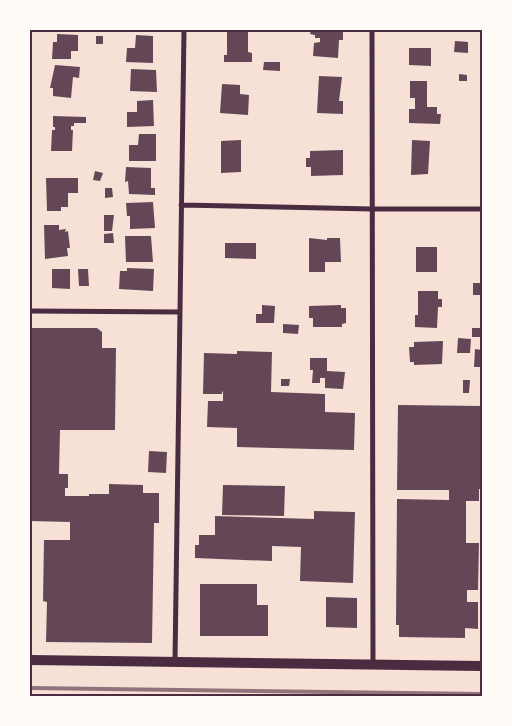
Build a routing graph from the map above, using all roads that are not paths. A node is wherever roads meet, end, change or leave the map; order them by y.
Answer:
1 (184, 30) edge
2 (372, 30) edge
3 (181, 205) junction
4 (372, 209) junction
5 (482, 209) edge
6 (30, 311) edge
7 (180, 312) junction
8 (30, 660) edge
9 (174, 661) junction
10 (373, 664) junction
11 (482, 666) edge

1 - 3 street
2 - 4 street
3 - 4 street
3 - 7 street
4 - 5 street
4 - 10 street
6 - 7 street
7 - 9 street
8 - 9 main road
9 - 10 main road
10 - 11 main road

